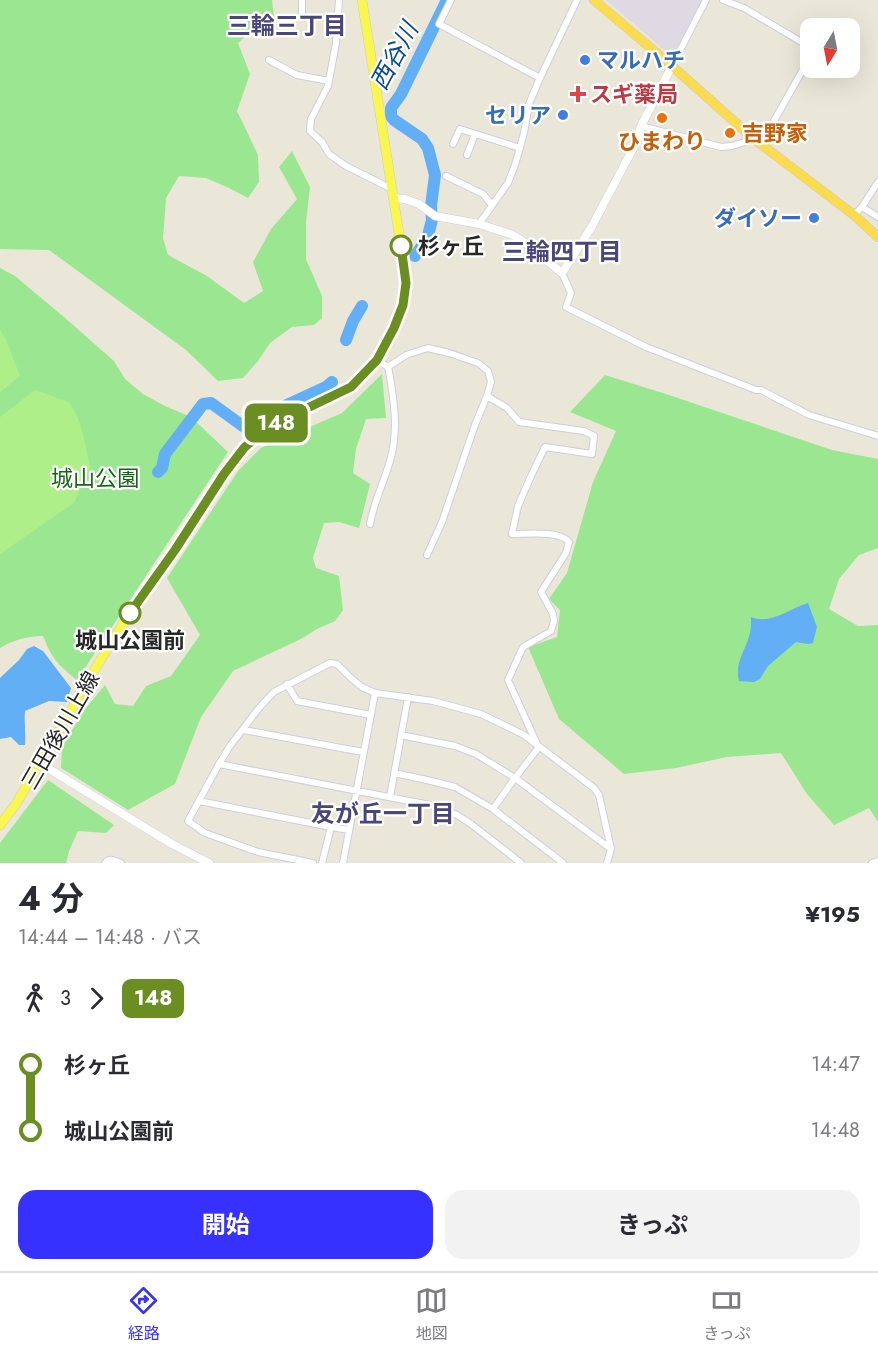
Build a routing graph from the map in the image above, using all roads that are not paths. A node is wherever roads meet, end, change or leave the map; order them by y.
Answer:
1 (302, 0) edge
2 (339, 0) edge
3 (362, 0) edge
4 (451, 0) edge
5 (577, 0) edge
6 (594, 0) edge
7 (706, 0) edge
8 (723, 0) edge
9 (302, 17) dead end
10 (800, 41) edge
11 (269, 60) dead end
12 (672, 66) junction
13 (800, 73) edge
14 (540, 78) junction
15 (329, 81) junction
16 (641, 126) junction
17 (476, 134) junction
18 (758, 141) junction
19 (453, 144) dead end
20 (520, 148) junction
21 (467, 155) dead end
22 (446, 177) dead end
23 (878, 182) edge
24 (393, 194) junction
25 (492, 205) junction
26 (862, 207) junction
27 (854, 215) junction
28 (878, 217) edge
29 (479, 224) junction
30 (878, 237) edge
31 (562, 273) junction
32 (377, 360) junction
33 (388, 367) junction
34 (487, 396) junction
35 (878, 436) edge
36 (370, 524) dead end
37 (427, 555) dead end
38 (287, 684) junction
39 (375, 693) junction
40 (408, 697) junction
41 (370, 715) junction
42 (244, 730) junction
43 (401, 735) junction
44 (538, 747) junction
45 (363, 752) junction
46 (41, 764) junction
47 (219, 764) junction
48 (394, 773) junction
49 (515, 778) junction
50 (356, 790) junction
51 (390, 797) junction
52 (199, 801) junction
53 (493, 809) junction
54 (0, 825) edge
55 (330, 827) junction
56 (349, 830) junction
57 (611, 849) junction
58 (878, 861) edge
59 (105, 863) edge
60 (121, 863) edge
61 (208, 863) edge
62 (313, 863) edge
63 (322, 863) edge
64 (344, 863) edge
65 (521, 863) edge
66 (563, 863) edge
67 (607, 863) edge
68 (872, 863) edge

1 - 9 street
2 - 15 street
3 - 24 main road, 三田後川上線
4 - 14 street
5 - 14 street
6 - 12 highway
7 - 12 street
8 - 10 street
11 - 15 street
12 - 16 street
12 - 18 highway
13 - 18 street
14 - 20 street
15 - 24 street
16 - 18 street
16 - 31 street
17 - 19 street
17 - 20 street
17 - 21 street
18 - 27 highway
20 - 25 street
22 - 25 street
23 - 26 street
24 - 29 street
24 - 32 main road, 三田後川上線
25 - 29 street
26 - 27 street
26 - 28 street
27 - 30 highway
29 - 31 street
31 - 35 street
32 - 33 street
32 - 46 main road, 三田後川上線
33 - 34 street
33 - 36 street
34 - 37 street
34 - 44 street
38 - 39 street
38 - 41 street
38 - 42 street
39 - 40 street
39 - 41 street
40 - 43 street
40 - 44 street
41 - 45 street
42 - 45 street
42 - 47 street
43 - 48 street
43 - 49 street
44 - 49 street
44 - 57 street
45 - 50 street
46 - 54 main road, 三田後川上線
46 - 61 street
47 - 50 street
47 - 52 street
48 - 51 street
48 - 53 street
49 - 53 street
49 - 57 street
50 - 51 street
50 - 56 street
51 - 65 street
52 - 55 street
52 - 62 street
53 - 66 street
55 - 56 street
55 - 63 street
56 - 64 street
57 - 67 street
58 - 68 street
59 - 60 street

